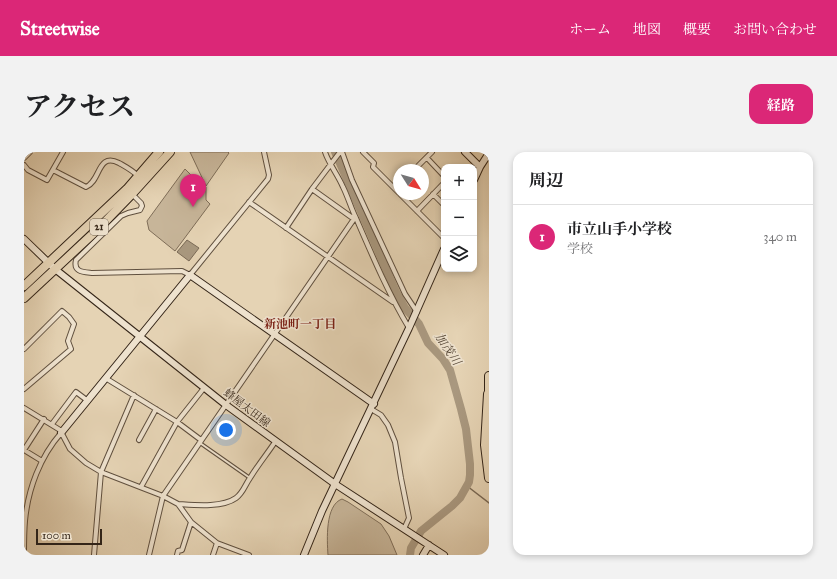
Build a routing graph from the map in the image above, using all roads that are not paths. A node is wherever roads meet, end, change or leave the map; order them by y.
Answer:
1 (30, 152) edge
2 (62, 152) edge
3 (159, 152) edge
4 (170, 152) edge
5 (264, 152) edge
6 (325, 152) edge
7 (341, 152) edge
8 (363, 152) edge
9 (432, 152) edge
10 (465, 152) edge
11 (489, 153) edge
12 (24, 158) edge
13 (427, 158) junction
14 (331, 162) junction
15 (420, 164) edge
16 (24, 165) edge
17 (480, 167) junction
18 (53, 170) junction
19 (441, 173) edge
20 (477, 174) edge
21 (138, 176) junction
22 (441, 186) edge
23 (393, 187) edge
24 (312, 189) junction
25 (132, 194) junction
26 (433, 194) junction
27 (407, 200) edge
28 (249, 202) junction
29 (441, 202) edge
30 (417, 211) junction
31 (355, 219) junction
32 (286, 228) junction
33 (442, 236) edge
34 (24, 239) edge
35 (441, 256) edge
36 (328, 257) junction
37 (52, 266) junction
38 (190, 275) junction
39 (24, 286) edge
40 (24, 298) edge
41 (394, 303) junction
42 (417, 312) junction
43 (409, 328) junction
44 (274, 333) junction
45 (140, 338) junction
46 (24, 349) edge
47 (489, 376) edge
48 (107, 379) junction
49 (204, 388) junction
50 (24, 389) edge
51 (134, 395) junction
52 (489, 398) edge
53 (88, 401) junction
54 (226, 405) junction
55 (372, 406) junction
56 (24, 408) edge
57 (156, 409) junction
58 (44, 419) junction
59 (177, 422) junction
60 (52, 424) junction
61 (61, 433) junction
62 (139, 440) dead end
63 (200, 441) junction
64 (275, 442) junction
65 (24, 450) edge
66 (42, 461) junction
67 (101, 472) junction
68 (250, 478) junction
69 (489, 478) edge
70 (335, 484) junction
71 (141, 488) junction
72 (163, 496) junction
73 (178, 504) junction
74 (191, 522) junction
75 (404, 529) junction
76 (217, 543) junction
77 (429, 545) junction
78 (25, 555) edge
79 (94, 555) edge
80 (149, 555) edge
81 (176, 555) edge
82 (213, 555) edge
83 (249, 555) edge
84 (304, 555) edge
85 (423, 555) edge
86 (444, 555) edge

1 - 12 street
2 - 18 street
3 - 21 highway, 21
4 - 25 highway, 21
5 - 28 street
6 - 14 street
7 - 14 street
7 - 42 street
8 - 23 street
9 - 13 street
10 - 17 street
11 - 17 street
13 - 15 street
13 - 19 street
14 - 24 street
14 - 31 street
16 - 18 street
17 - 20 street
18 - 21 street
21 - 37 highway, 21
22 - 26 street
24 - 31 street
24 - 32 street
25 - 37 highway, 21
25 - 38 street
26 - 29 street
26 - 30 street
27 - 30 street
28 - 32 street
28 - 38 street
30 - 33 street
31 - 36 street
31 - 41 street
32 - 36 street
34 - 37 street, 蜂屋太田線
35 - 42 street
36 - 41 street
36 - 44 street
37 - 39 highway, 21
37 - 40 highway, 21
37 - 45 street, 蜂屋太田線
38 - 44 street
38 - 45 street
41 - 43 street
42 - 43 street
43 - 55 street
44 - 54 street
44 - 55 street
45 - 48 street
45 - 49 street, 蜂屋太田線
46 - 50 street
47 - 52 highway
48 - 51 street
48 - 53 street
49 - 54 street, 蜂屋太田線
49 - 59 street
51 - 57 street
51 - 67 street
52 - 69 highway
53 - 60 street
53 - 61 street
54 - 63 street
54 - 64 street, 蜂屋太田線
55 - 70 street
55 - 75 street
56 - 58 street
57 - 59 street
57 - 62 street
58 - 60 street
58 - 65 street
59 - 63 street
59 - 71 street
60 - 61 street
61 - 66 street
61 - 67 street
63 - 68 lane
63 - 72 street
64 - 68 street
64 - 70 street, 蜂屋太田線
65 - 66 street
66 - 78 street
67 - 71 street
67 - 79 street
68 - 73 street
70 - 75 street, 蜂屋太田線
70 - 84 street
71 - 72 street
72 - 73 street
72 - 80 street
73 - 74 street
74 - 76 street
74 - 81 street
75 - 77 street, 蜂屋太田線
76 - 82 street
76 - 83 street
77 - 85 street
77 - 86 street, 蜂屋太田線

